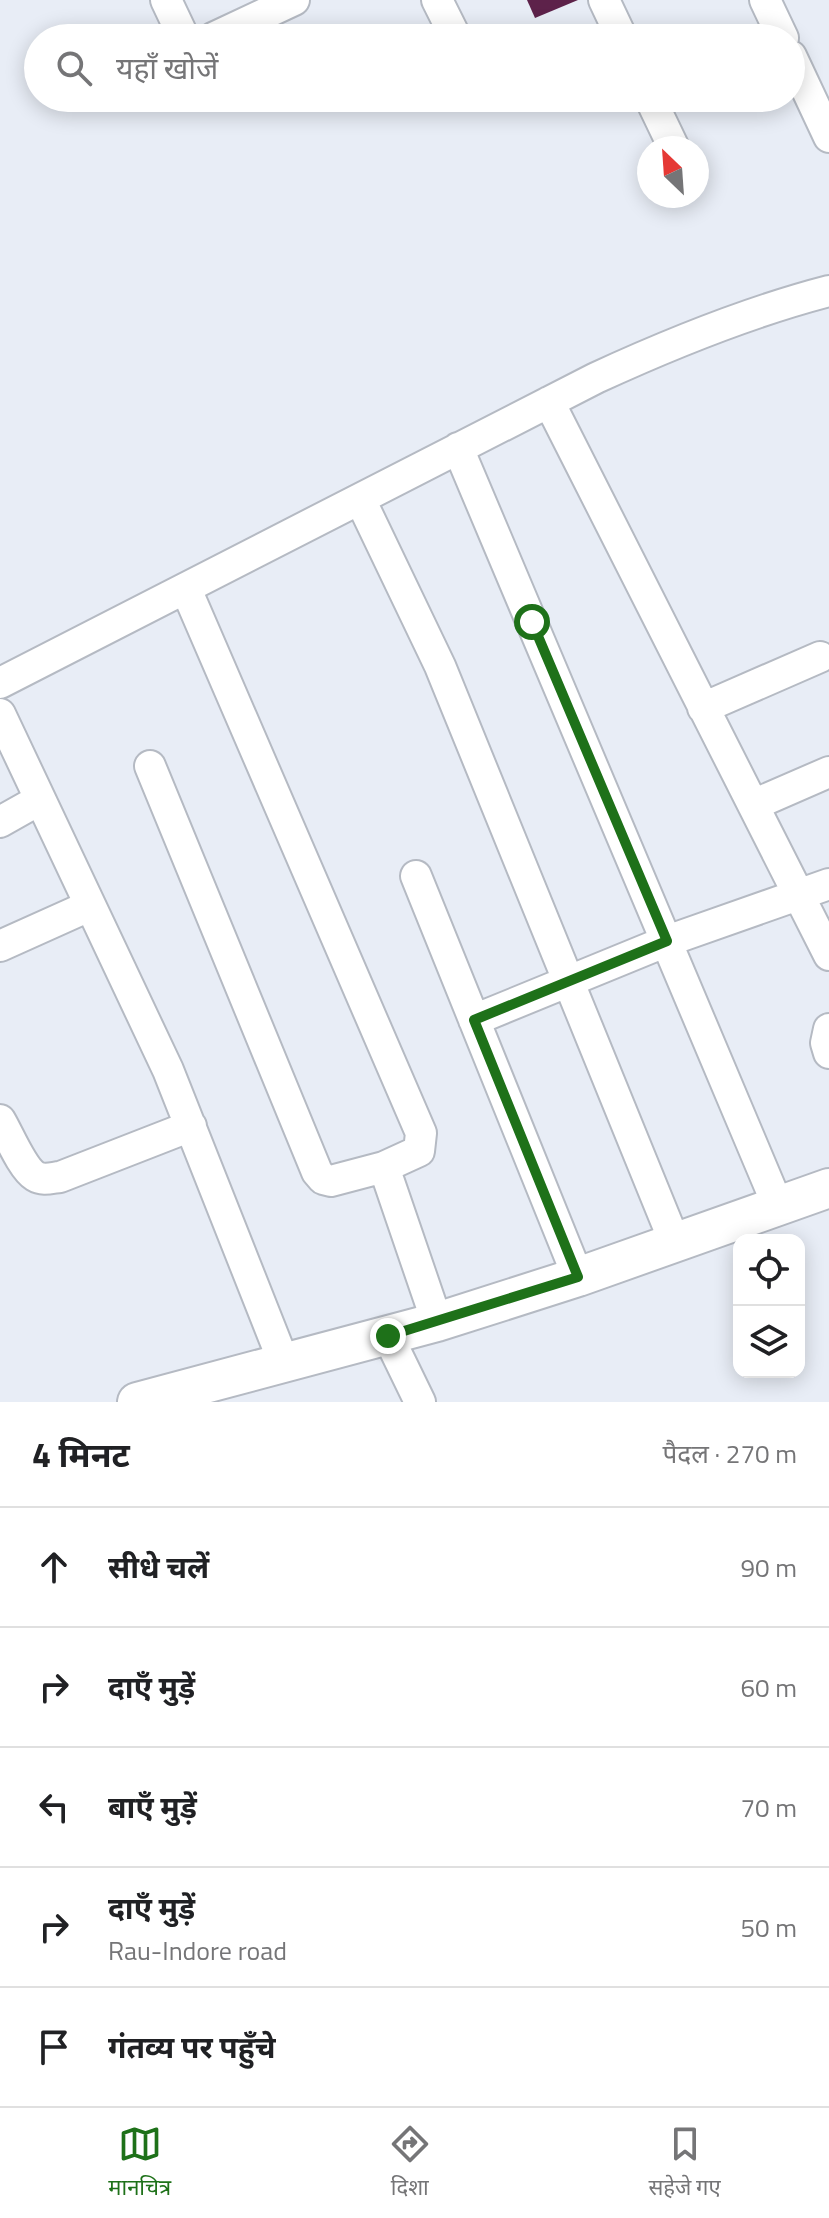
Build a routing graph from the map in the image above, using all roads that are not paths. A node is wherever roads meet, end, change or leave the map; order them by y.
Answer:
1 (166, 0) edge
2 (294, 0) edge
3 (437, 0) edge
4 (604, 0) edge
5 (765, 0) edge
6 (177, 24) edge
7 (243, 24) edge
8 (449, 24) edge
9 (615, 24) edge
10 (776, 24) edge
11 (805, 86) edge
12 (657, 112) edge
13 (668, 136) edge
14 (829, 137) edge
15 (829, 291) edge
16 (572, 390) junction
17 (458, 448) junction
18 (360, 499) junction
19 (186, 589) junction
20 (820, 657) dead end
21 (0, 683) edge
22 (703, 708) junction
23 (0, 714) edge
24 (150, 766) dead end
25 (829, 772) edge
26 (39, 800) junction
27 (753, 805) junction
28 (0, 822) edge
29 (416, 876) dead end
30 (829, 884) edge
31 (798, 896) junction
32 (89, 906) junction
33 (667, 941) junction
34 (0, 946) edge
35 (829, 955) edge
36 (569, 981) junction
37 (474, 1020) junction
38 (829, 1029) edge
39 (829, 1053) edge
40 (0, 1120) edge
41 (191, 1126) junction
42 (384, 1167) junction
43 (829, 1188) edge
44 (778, 1206) junction
45 (675, 1243) junction
46 (578, 1277) junction
47 (437, 1322) junction
48 (388, 1336) junction
49 (284, 1363) junction
50 (150, 1400) edge
51 (420, 1402) edge

1 - 6 street
2 - 7 street
3 - 8 street
4 - 9 street
5 - 10 street
11 - 14 street
12 - 13 street
15 - 16 street
16 - 17 street
16 - 22 street
17 - 18 street
17 - 33 street
18 - 19 street
18 - 36 street
19 - 21 street
19 - 42 street
20 - 22 street
22 - 27 street
23 - 26 street
24 - 42 street
25 - 27 street
26 - 28 street
26 - 32 street
27 - 31 street
29 - 37 street
30 - 31 street
31 - 33 street
31 - 35 street
32 - 34 street
32 - 41 street
33 - 36 street
33 - 44 street
36 - 37 street
36 - 45 street
37 - 46 street
38 - 39 street
40 - 41 street
41 - 49 street
42 - 47 street
43 - 44 main road
44 - 45 main road
45 - 46 main road
46 - 47 main road
47 - 48 main road
48 - 49 main road
48 - 51 street
49 - 50 main road

